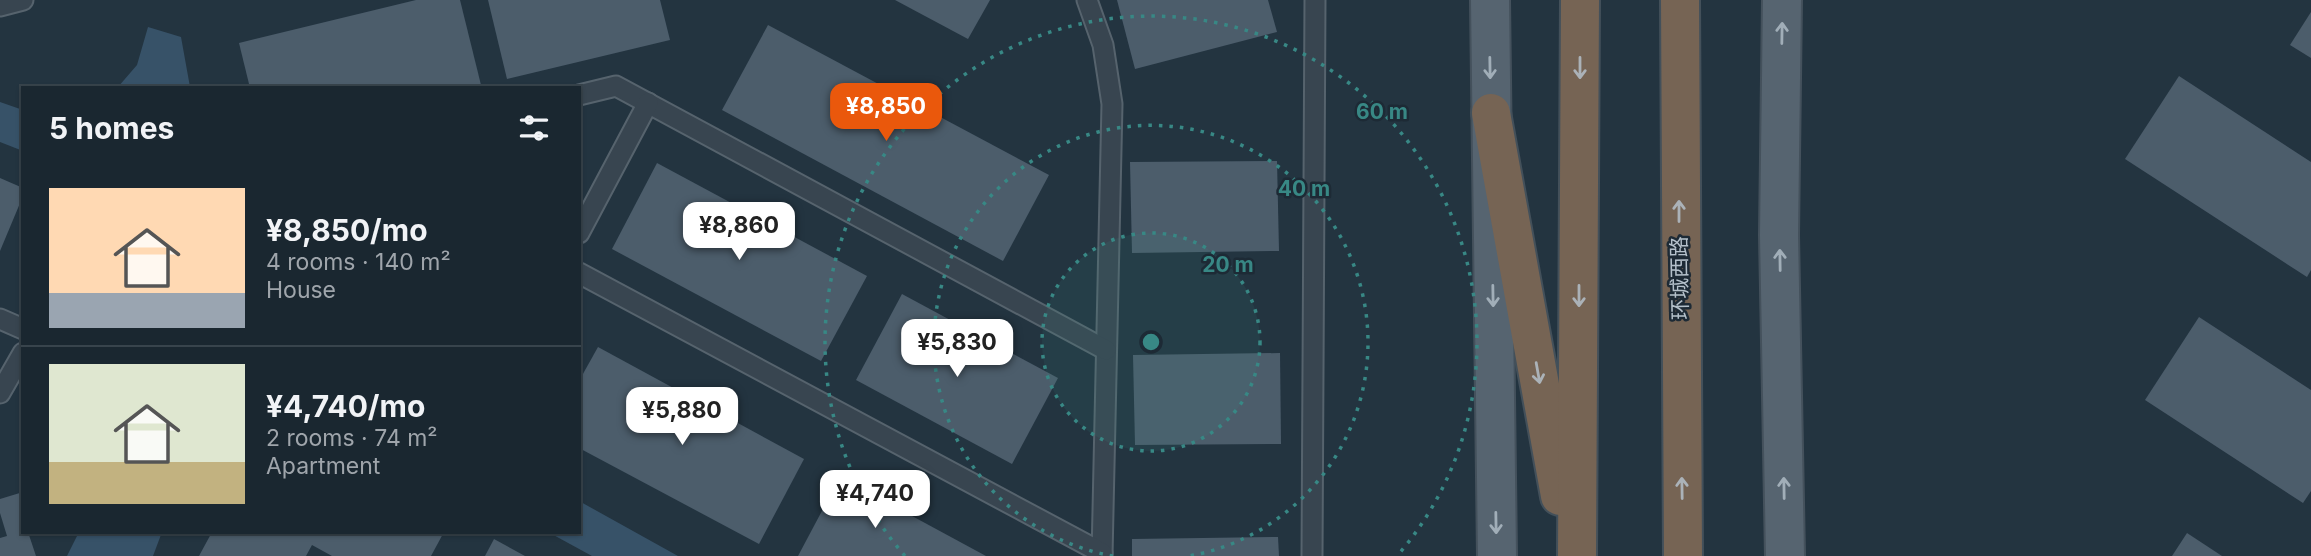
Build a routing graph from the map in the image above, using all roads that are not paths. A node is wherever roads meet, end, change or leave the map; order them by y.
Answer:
1 (23, 0) edge
2 (1087, 0) edge
3 (1315, 0) edge
4 (1490, 0) edge
5 (1580, 0) edge
6 (1680, 0) edge
7 (1782, 0) edge
8 (0, 6) edge
9 (581, 94) edge
10 (648, 103) junction
11 (1491, 113) junction
12 (581, 229) edge
13 (581, 273) edge
14 (0, 319) edge
15 (21, 328) edge
16 (1106, 350) junction
17 (21, 356) edge
18 (0, 393) edge
19 (1102, 555) edge
20 (1312, 556) edge
21 (1497, 556) edge
22 (1571, 556) edge
23 (1577, 556) edge
24 (1682, 556) edge
25 (1785, 556) edge

1 - 8 lane
2 - 16 lane
3 - 20 lane
4 -> 11 main road
5 -> 23 highway
24 -> 6 highway, 环城西路
25 -> 7 main road
9 - 10 lane
10 - 12 lane
10 - 16 lane
11 -> 21 main road
11 -> 22 highway
13 - 19 lane
14 - 15 lane
16 - 19 lane
17 - 18 lane

